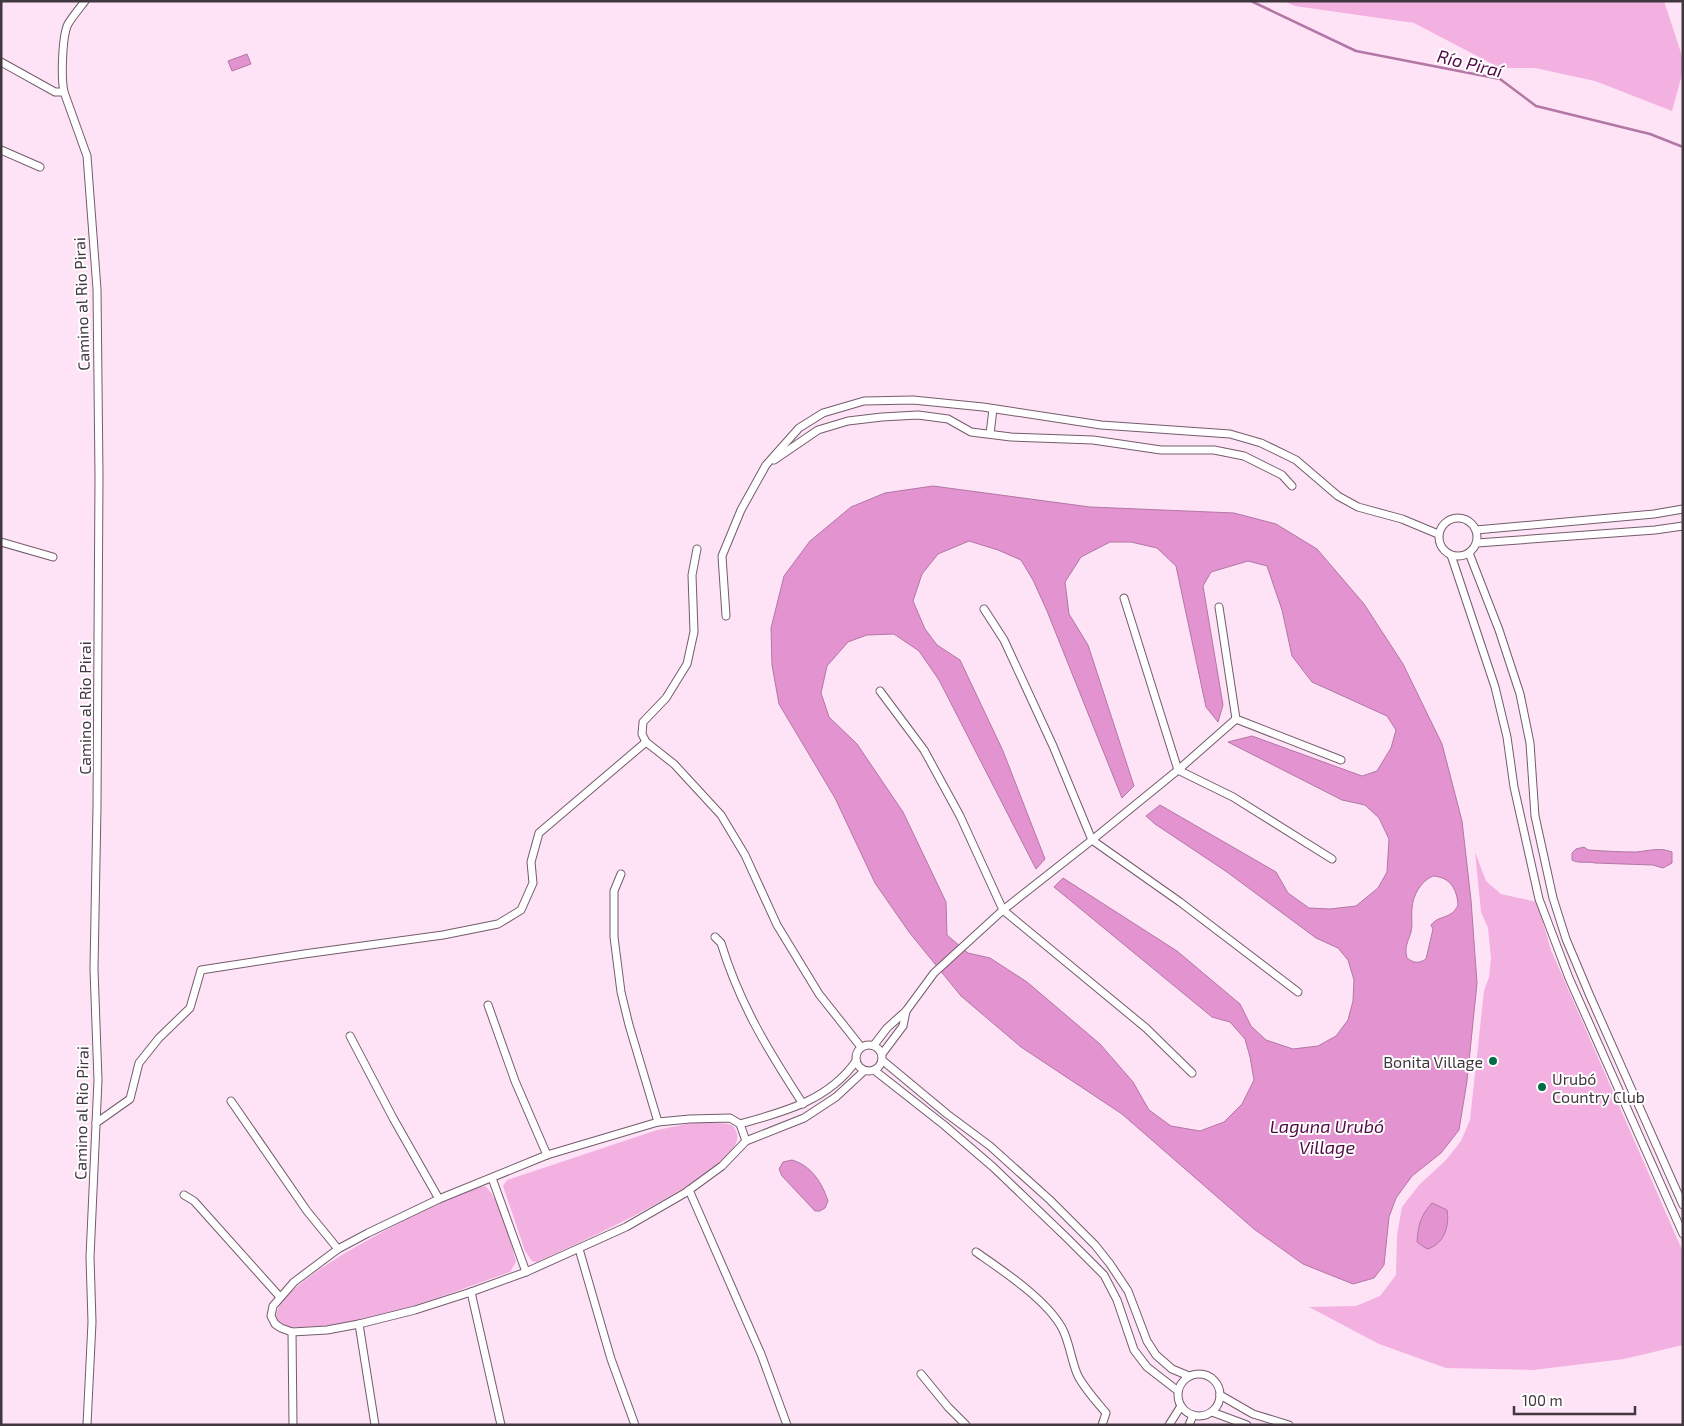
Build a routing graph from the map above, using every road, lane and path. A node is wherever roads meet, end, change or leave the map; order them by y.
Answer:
1 (85, 1) edge
2 (1, 62) edge
3 (64, 92) junction
4 (1, 150) edge
5 (40, 167) dead end
6 (993, 409) junction
7 (990, 434) junction
8 (766, 466) junction
9 (1292, 486) dead end
10 (1683, 509) edge
11 (1683, 526) edge
12 (1476, 530) junction
13 (1438, 534) junction
14 (1, 542) edge
15 (1477, 543) junction
16 (698, 549) dead end
17 (1469, 553) junction
18 (1450, 555) junction
19 (53, 557) dead end
20 (1124, 598) dead end
21 (1219, 607) dead end
22 (984, 609) dead end
23 (726, 616) dead end
24 (880, 691) dead end
25 (1236, 719) junction
26 (646, 742) junction
27 (1341, 760) dead end
28 (1178, 770) junction
29 (1092, 840) junction
30 (1332, 859) dead end
31 (621, 874) dead end
32 (1003, 910) junction
33 (715, 937) dead end
34 (1298, 992) dead end
35 (1590, 996) junction
36 (1579, 1000) junction
37 (488, 1005) dead end
38 (906, 1011) junction
39 (350, 1036) dead end
40 (874, 1045) junction
41 (861, 1047) junction
42 (882, 1057) junction
43 (856, 1061) junction
44 (874, 1070) junction
45 (864, 1071) junction
46 (1192, 1073) dead end
47 (231, 1101) dead end
48 (803, 1104) junction
49 (658, 1122) junction
50 (96, 1123) junction
51 (740, 1124) junction
52 (746, 1141) junction
53 (547, 1155) junction
54 (492, 1178) junction
55 (689, 1190) junction
56 (184, 1196) dead end
57 (439, 1199) junction
58 (1050, 1200) junction
59 (1683, 1205) edge
60 (1040, 1211) junction
61 (1683, 1234) edge
62 (338, 1249) junction
63 (579, 1249) junction
64 (976, 1252) dead end
65 (526, 1272) junction
66 (471, 1292) junction
67 (280, 1297) junction
68 (1138, 1316) junction
69 (1125, 1320) junction
70 (359, 1324) junction
71 (292, 1332) junction
72 (921, 1374) dead end
73 (1189, 1376) junction
74 (1178, 1391) junction
75 (1220, 1395) junction
76 (1181, 1406) junction
77 (1212, 1412) junction
78 (1193, 1415) junction
79 (87, 1425) edge
80 (293, 1425) edge
81 (375, 1425) edge
82 (501, 1425) edge
83 (635, 1425) edge
84 (788, 1425) edge
85 (966, 1425) edge
86 (1102, 1425) edge
87 (1169, 1425) edge
88 (1189, 1425) edge
89 (1246, 1425) edge
90 (1289, 1425) edge

1 - 3 street, Camino al Rio Pirai
2 - 3 street
3 - 50 street, Camino al Rio Pirai
4 - 5 street
6 - 7 street
6 - 8 street
6 - 13 street
7 - 8 street
7 - 9 street
8 - 23 street
10 - 12 street
11 - 15 street
12 - 13 street
12 - 15 street
13 - 18 street
14 - 19 street
15 - 17 street
16 - 26 street
17 - 18 street
17 - 35 street
18 - 36 street
20 - 28 street
21 - 25 street
22 - 29 street
24 - 32 street
25 - 27 street
25 - 28 street
26 - 41 street
26 - 50 street
28 - 29 street
28 - 30 street
29 - 32 street
29 - 34 street
31 - 49 street
32 - 38 street
32 - 46 street
33 - 48 street
35 - 36 street
35 - 59 street
36 - 61 street
37 - 53 street
38 - 40 street
38 - 42 street
39 - 57 street
40 - 41 street
40 - 42 street
41 - 43 street
42 - 44 street
42 - 58 street
43 - 45 street
43 - 48 street
44 - 45 street
44 - 60 street
45 - 52 street
47 - 62 street
48 - 51 street
49 - 51 street
49 - 53 street
50 - 79 street, Camino al Rio Pirai
51 - 52 street
52 - 55 street
53 - 54 street
54 - 57 street
54 - 65 street
55 - 63 street
55 - 84 street
56 - 67 street
57 - 62 street
58 - 60 street
58 - 68 street
60 - 69 street
62 - 67 street
63 - 65 street
63 - 83 street
64 - 86 street
65 - 66 street
66 - 70 street
66 - 82 street
67 - 71 street
68 - 69 street
68 - 73 street
69 - 74 street
70 - 71 street
70 - 81 street
71 - 80 street
72 - 85 street
73 - 74 street
73 - 75 street
74 - 76 street
75 - 77 street
75 - 90 street
76 - 78 street
76 - 87 street
77 - 78 street
77 - 89 street
78 - 88 street

